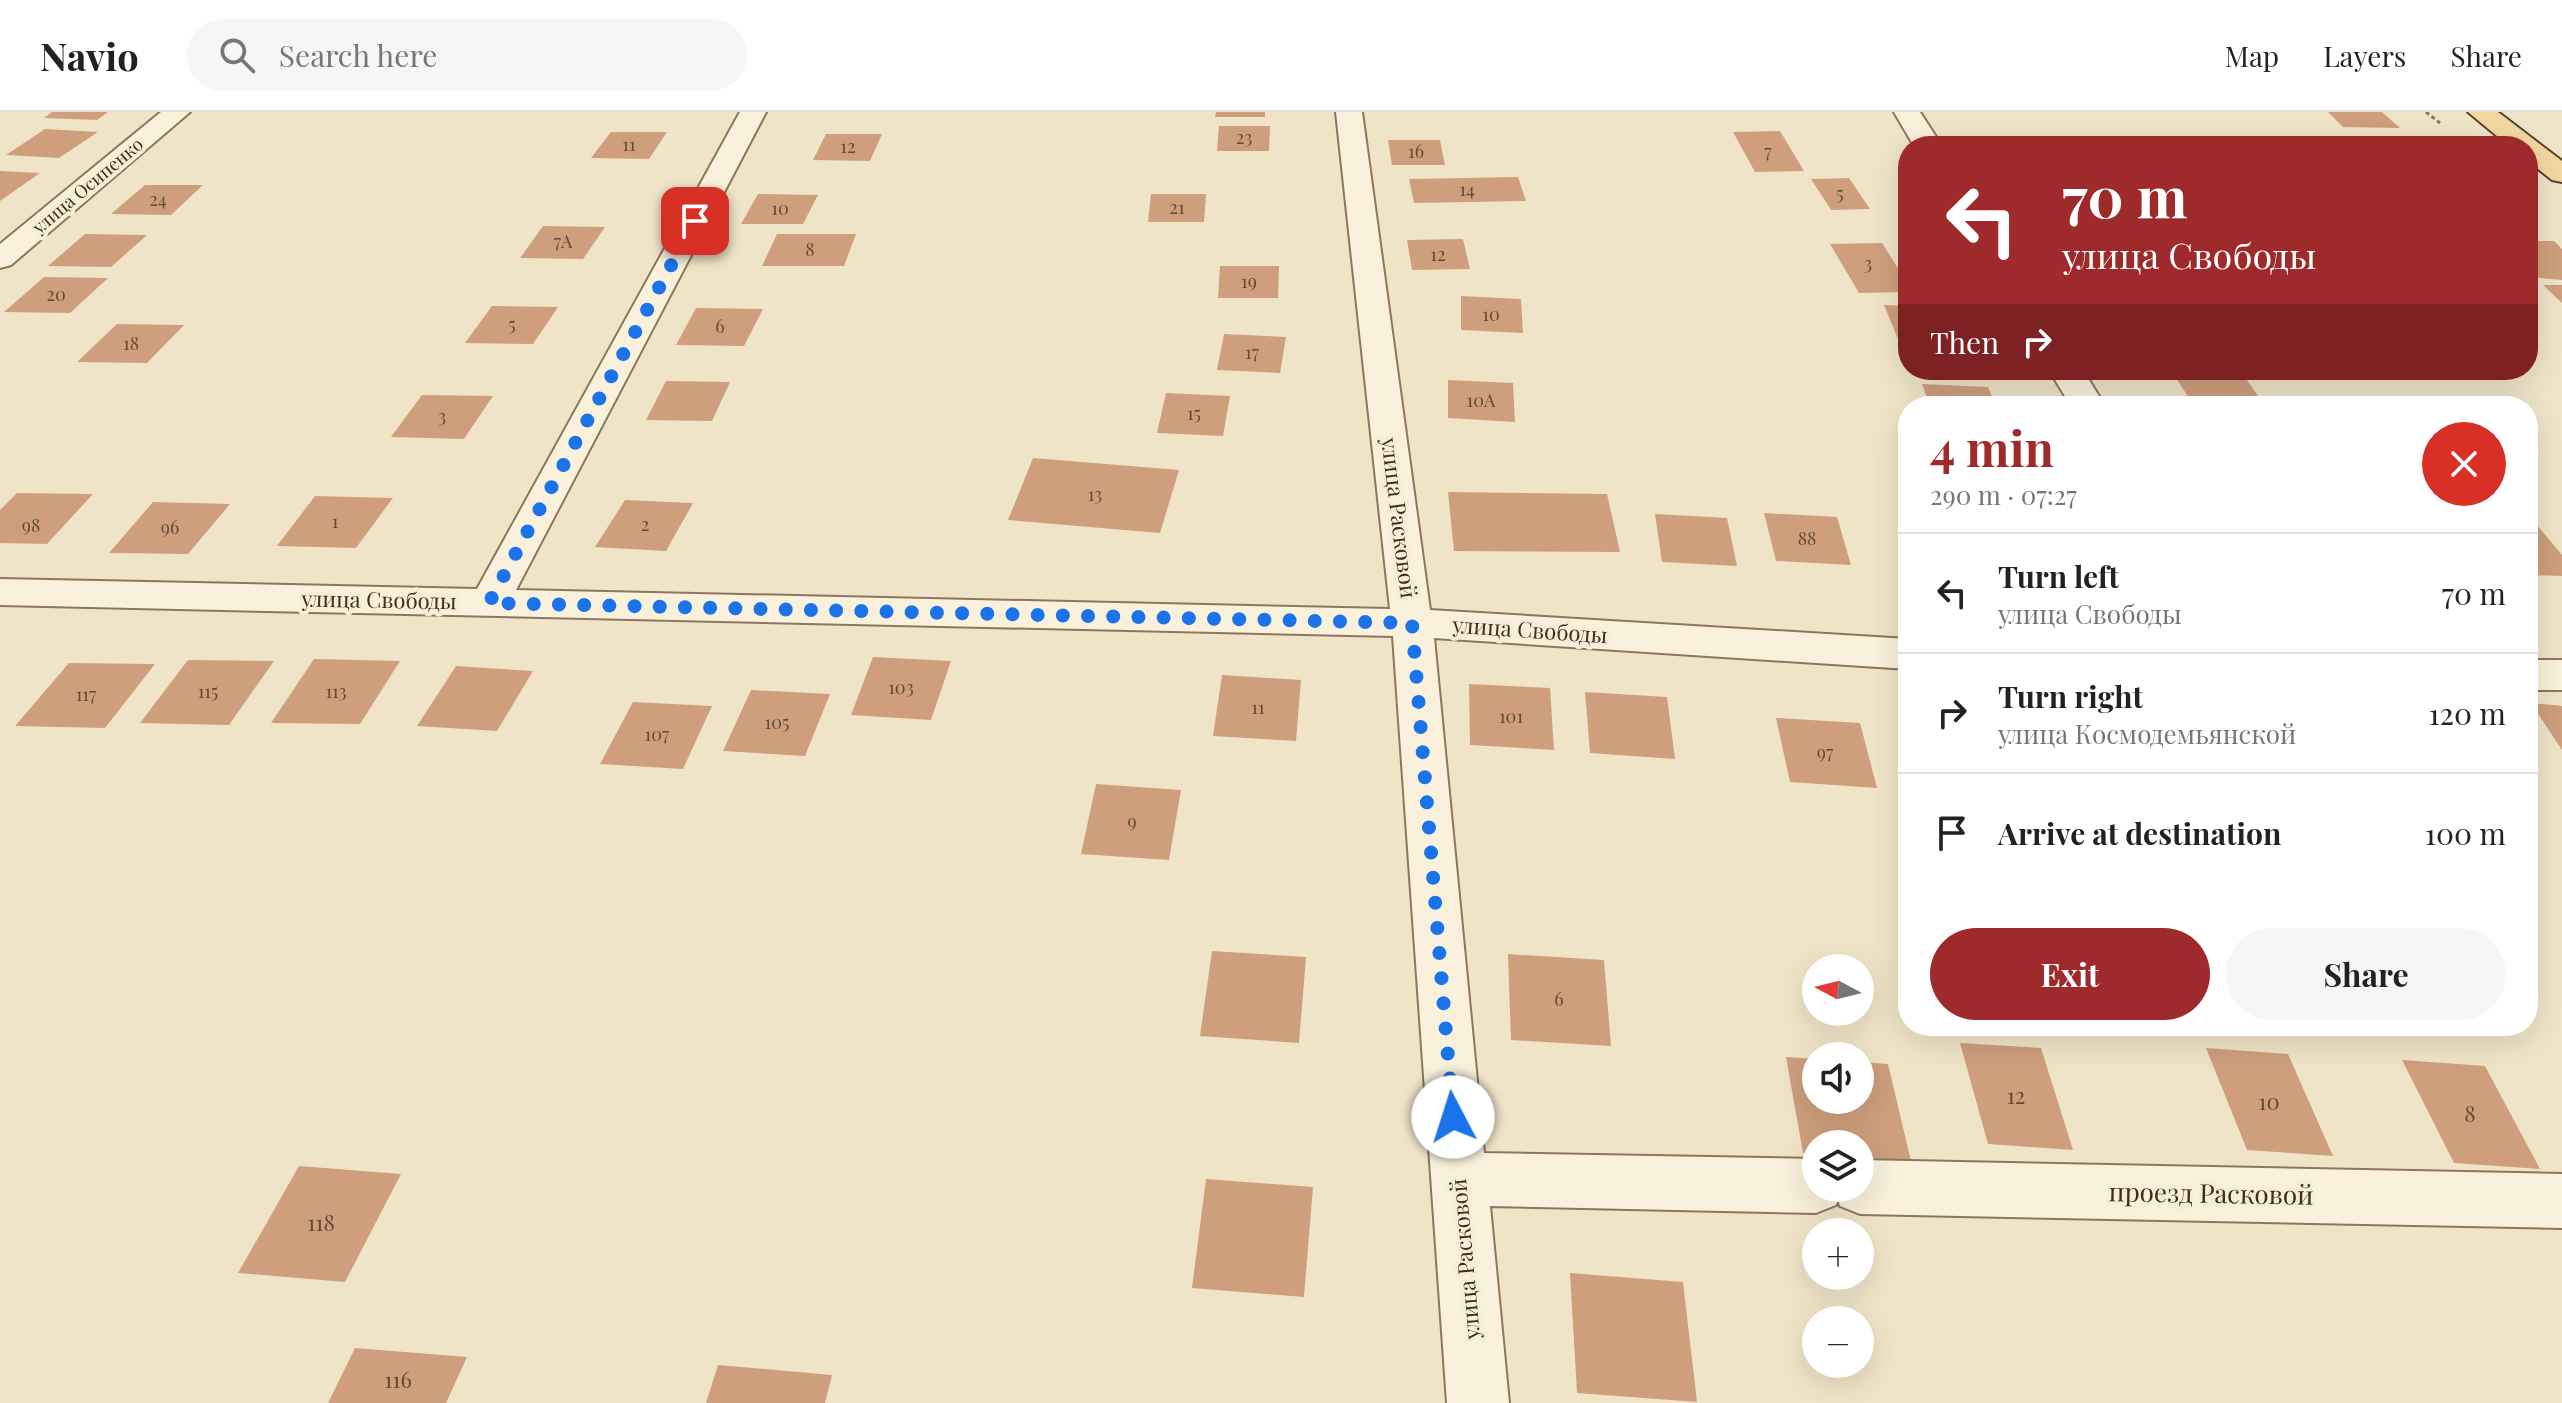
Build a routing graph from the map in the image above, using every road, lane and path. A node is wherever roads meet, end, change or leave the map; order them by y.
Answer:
1 (177, 112) edge
2 (753, 112) edge
3 (1349, 112) edge
4 (1907, 112) edge
5 (2481, 112) edge
6 (1922, 136) edge
7 (2513, 136) edge
8 (2538, 155) edge
9 (2562, 174) edge
10 (0, 259) edge
11 (0, 592) edge
12 (489, 603) junction
13 (1412, 623) junction
14 (1898, 653) edge
15 (2538, 675) edge
16 (2562, 675) edge
17 (1458, 1179) junction
18 (1802, 1186) edge
19 (1874, 1187) edge
20 (2562, 1201) edge
21 (1478, 1403) edge

1 - 10 street, улица Осипенко
2 - 12 street
3 - 13 street, улица Расковой
4 - 6 street
5 - 7 main road
8 - 9 main road
11 - 12 street, улица Свободы
12 - 13 street, улица Свободы
13 - 14 street, улица Свободы
13 - 17 street, улица Расковой
15 - 16 street
17 - 18 street
17 - 21 street, улица Расковой
19 - 20 street, проезд Расковой

